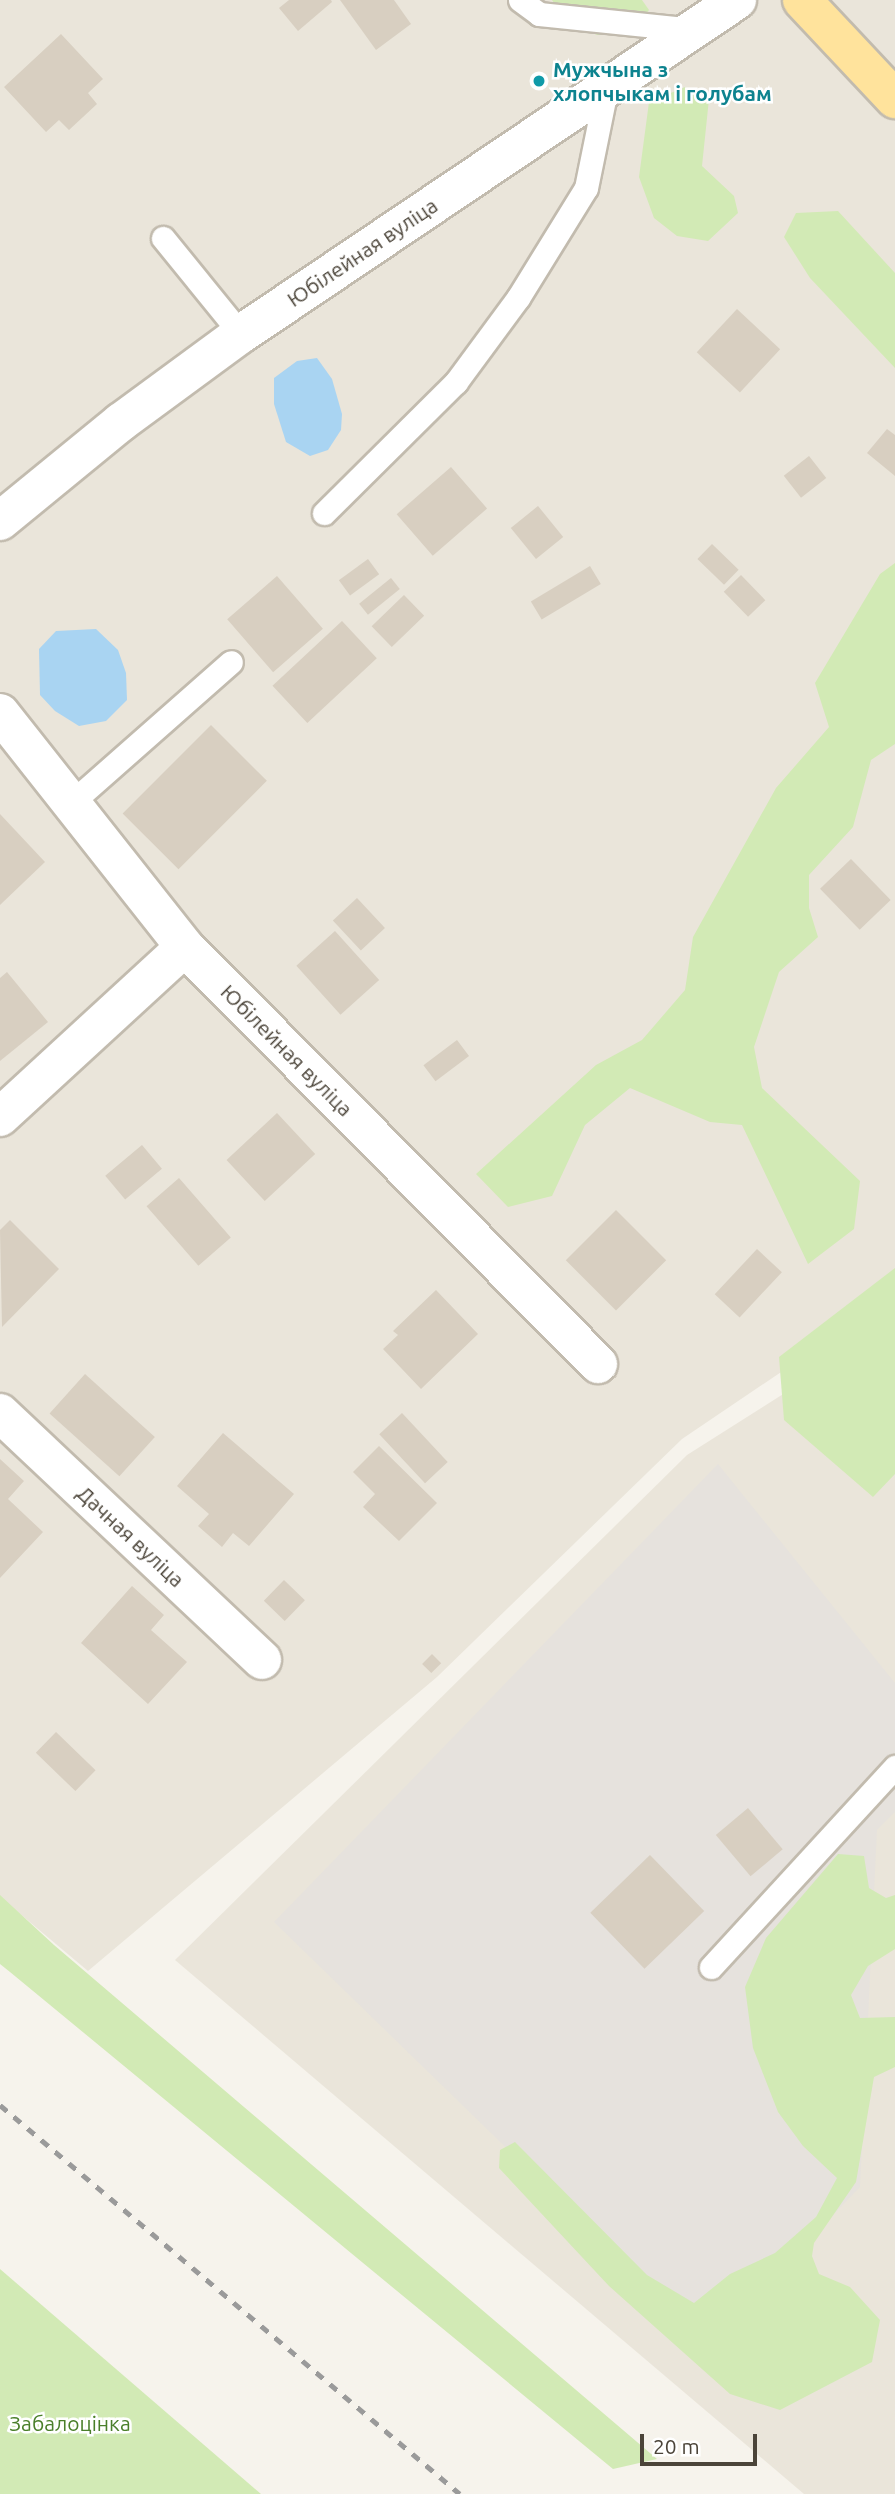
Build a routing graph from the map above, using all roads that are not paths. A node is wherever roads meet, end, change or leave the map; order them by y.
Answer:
1 (520, 0) edge
2 (737, 0) edge
3 (802, 0) edge
4 (697, 30) junction
5 (606, 90) junction
6 (895, 99) edge
7 (163, 238) dead end
8 (241, 334) junction
9 (324, 513) dead end
10 (0, 521) edge
11 (230, 662) dead end
12 (0, 713) edge
13 (71, 803) junction
14 (185, 947) junction
15 (0, 1117) edge
16 (598, 1364) dead end
17 (0, 1413) edge
18 (262, 1660) dead end
19 (895, 1767) edge
20 (711, 1967) dead end

1 - 4 lane
2 - 4 street, Юбілейная вуліца
3 - 6 main road
4 - 5 street, Юбілейная вуліца
5 - 8 street, Юбілейная вуліца
5 - 9 lane
7 - 8 lane
8 - 10 street, Юбілейная вуліца
11 - 13 lane
12 - 13 street, Юбілейная вуліца
13 - 14 street, Юбілейная вуліца
14 - 15 street
14 - 16 street, Юбілейная вуліца
17 - 18 street, Дачная вуліца
19 - 20 lane

